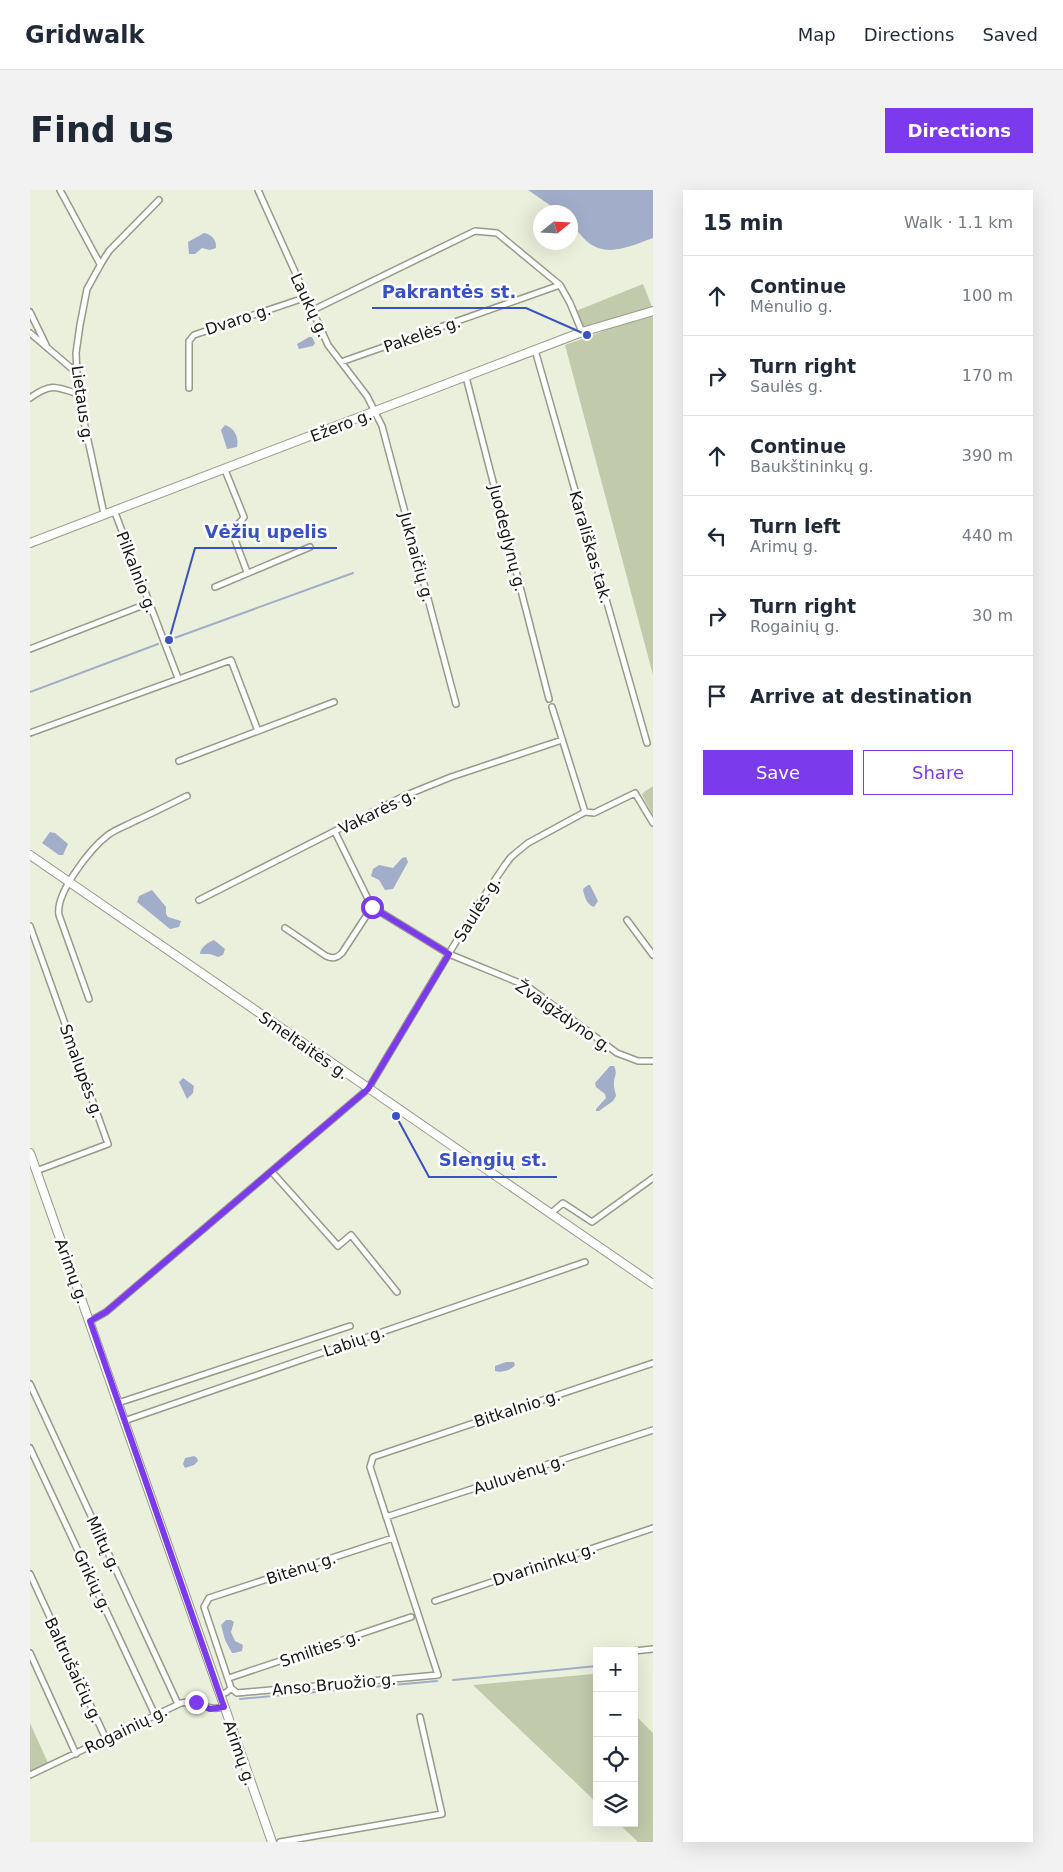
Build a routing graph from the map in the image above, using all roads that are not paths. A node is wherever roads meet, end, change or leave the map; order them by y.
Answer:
1 (60, 190) edge
2 (258, 190) edge
3 (159, 200) dead end
4 (100, 264) junction
5 (560, 285) junction
6 (307, 297) junction
7 (313, 310) junction
8 (30, 312) edge
9 (653, 312) edge
10 (582, 332) junction
11 (30, 333) edge
12 (47, 346) junction
13 (535, 350) junction
14 (340, 362) junction
15 (77, 373) junction
16 (466, 377) junction
17 (189, 388) dead end
18 (78, 394) junction
19 (30, 398) edge
20 (376, 412) junction
21 (225, 470) junction
22 (114, 510) junction
23 (104, 514) junction
24 (30, 543) edge
25 (310, 548) dead end
26 (247, 572) junction
27 (215, 586) dead end
28 (150, 603) junction
29 (30, 649) edge
30 (178, 678) junction
31 (549, 698) dead end
32 (334, 702) dead end
33 (456, 704) dead end
34 (552, 707) dead end
35 (258, 731) junction
36 (30, 733) edge
37 (562, 740) junction
38 (646, 743) dead end
39 (179, 761) dead end
40 (187, 796) dead end
41 (586, 812) junction
42 (653, 823) edge
43 (335, 832) junction
44 (30, 855) edge
45 (69, 882) junction
46 (199, 900) dead end
47 (372, 907) junction
48 (627, 920) dead end
49 (30, 926) edge
50 (285, 928) dead end
51 (449, 954) junction
52 (653, 955) edge
53 (90, 999) dead end
54 (653, 1061) edge
55 (368, 1089) junction
56 (30, 1154) edge
57 (36, 1171) junction
58 (272, 1172) junction
59 (653, 1178) edge
60 (550, 1214) junction
61 (585, 1262) dead end
62 (653, 1284) edge
63 (397, 1292) dead end
64 (90, 1321) junction
65 (350, 1326) dead end
66 (653, 1363) edge
67 (30, 1384) edge
68 (118, 1403) junction
69 (124, 1420) junction
70 (653, 1430) edge
71 (30, 1448) edge
72 (386, 1517) junction
73 (653, 1528) edge
74 (393, 1538) junction
75 (30, 1574) edge
76 (435, 1601) dead end
77 (411, 1617) dead end
78 (653, 1649) edge
79 (638, 1651) edge
80 (30, 1653) edge
81 (229, 1678) junction
82 (231, 1688) junction
83 (220, 1695) junction
84 (178, 1704) junction
85 (224, 1707) junction
86 (156, 1715) junction
87 (420, 1717) dead end
88 (106, 1739) junction
89 (76, 1754) junction
90 (30, 1775) edge
91 (272, 1842) edge
92 (280, 1842) edge

1 - 4 street
2 - 6 street, Laukų g.
3 - 4 street, Lietaus g.
4 - 15 street, Lietaus g.
5 - 7 street
5 - 10 street
5 - 14 street, Pakelės g.
6 - 7 street, Laukų g.
6 - 17 street, Dvaro g.
7 - 14 street, Laukų g.
8 - 12 street
9 - 10 main road, Ežero g.
10 - 13 main road, Ežero g.
11 - 12 street
12 - 15 street
13 - 16 main road, Ežero g.
13 - 38 street, Karališkas tak.
14 - 20 street, Laukų g.
15 - 18 street, Lietaus g.
16 - 20 main road, Ežero g.
16 - 31 street, Juodeglynų g.
18 - 19 street
18 - 23 street, Lietaus g.
20 - 21 main road, Ežero g.
20 - 33 street, Juknaičių g.
21 - 22 main road, Ežero g.
21 - 26 street
22 - 23 main road, Ežero g.
22 - 28 street, Pilkalnio g.
23 - 24 main road, Ežero g.
25 - 26 street
26 - 27 street
28 - 29 street
28 - 30 street, Pilkalnio g.
30 - 35 street
30 - 36 street
32 - 35 street
34 - 37 street
35 - 39 street
37 - 41 street
37 - 43 street, Vakarės g.
40 - 45 street
41 - 42 street, Saulės g.
41 - 51 street, Saulės g.
43 - 46 street, Vakarės g.
43 - 47 street
44 - 45 main road, Smeltaitės g.
45 - 53 street
45 - 55 main road, Smeltaitės g.
47 - 50 street
47 - 51 street, Žvaigždyno g.
48 - 52 street
49 - 57 street, Smalupės g.
51 - 54 street, Žvaigždyno g.
51 - 55 street, Saulės g.
55 - 58 street, Saulės g.
55 - 60 main road, Smeltaitės g.
56 - 57 main road, Arimų g.
57 - 64 main road, Arimų g.
58 - 63 street
58 - 64 street, Saulės g.
59 - 60 street
60 - 62 main road, Smeltaitės g.
61 - 69 street, Labių g.
64 - 68 main road, Arimų g.
65 - 68 street
66 - 72 street, Bitkalnio g.
67 - 84 street, Miltų g.
68 - 69 main road, Arimų g.
69 - 83 main road, Arimų g.
70 - 72 street, Auluvėnų g.
71 - 86 street, Grikių g.
72 - 74 street
73 - 76 street, Dvarininkų g.
74 - 81 street, Bitėnų g.
74 - 82 street, Anso Bruožio g.
75 - 88 street, Baltrušaičių g.
77 - 81 street, Smilties g.
78 - 79 street
80 - 89 street
81 - 82 street
82 - 83 street
83 - 85 main road, Arimų g.
84 - 85 street, Rogainių g.
84 - 86 street, Rogainių g.
85 - 91 main road, Arimų g.
86 - 88 street, Rogainių g.
87 - 92 street
88 - 89 street, Rogainių g.
89 - 90 street, Rogainių g.

